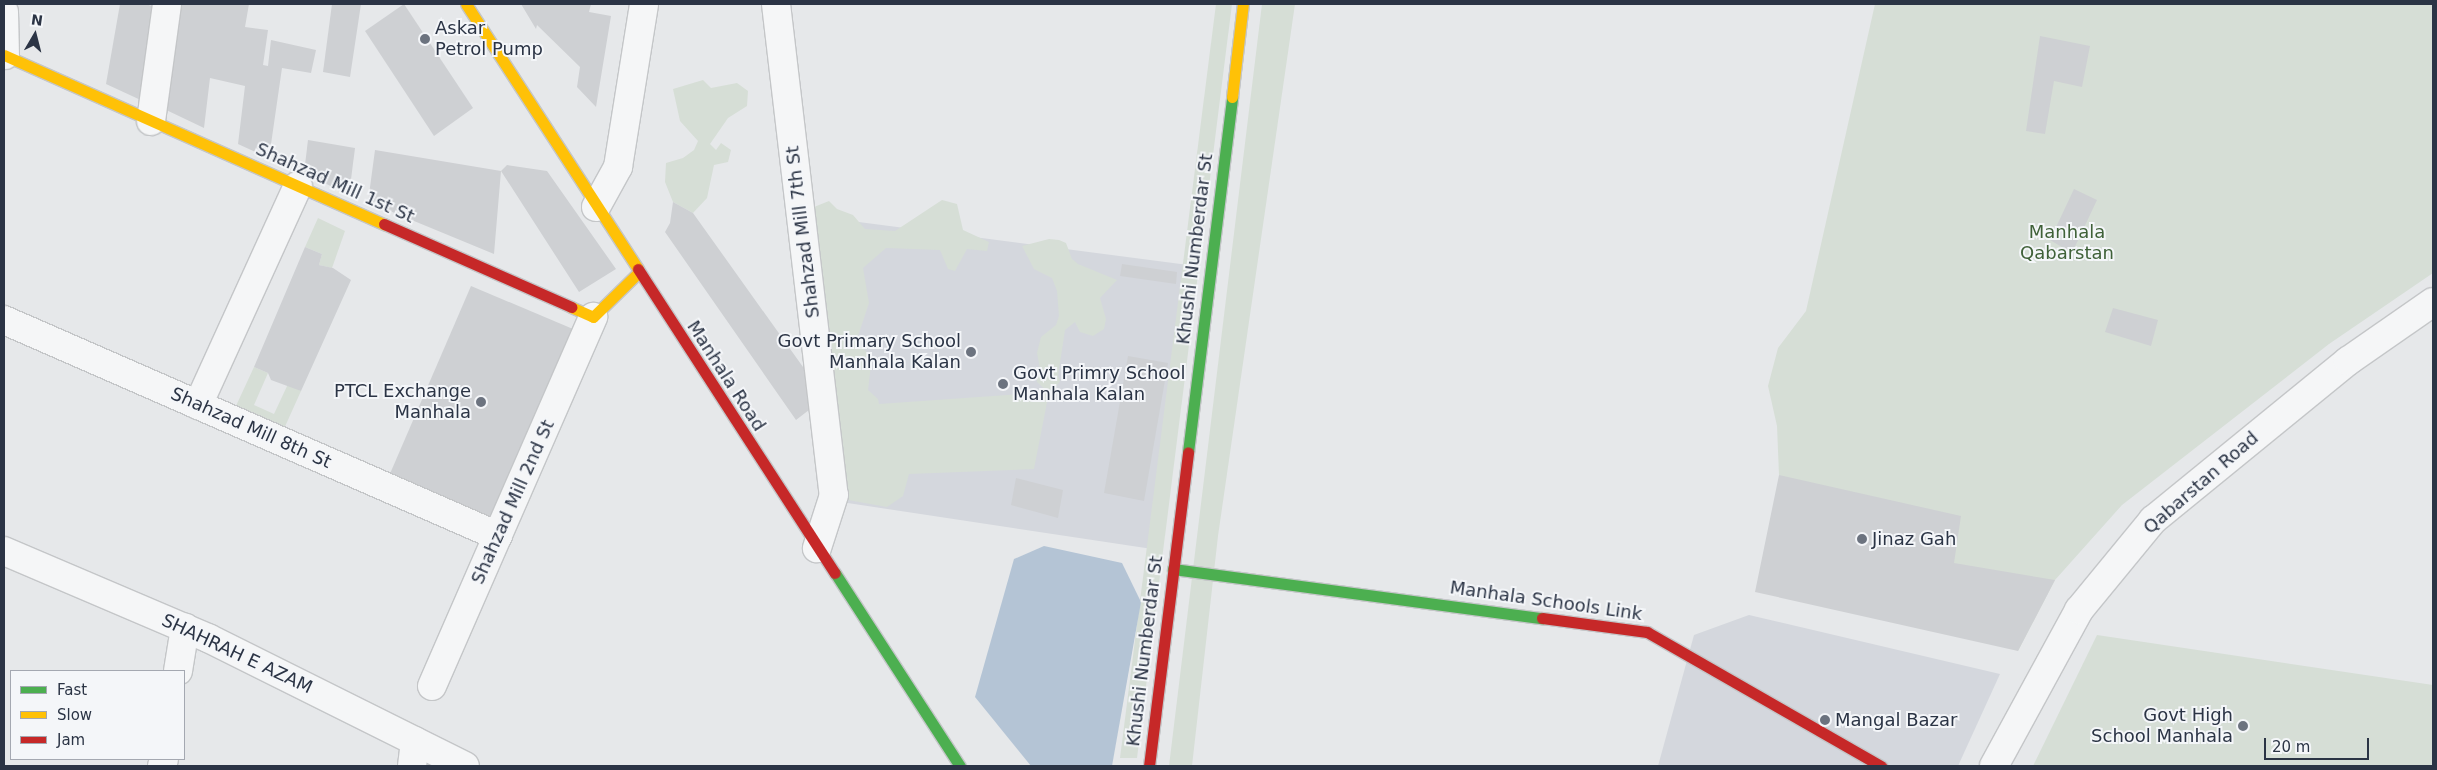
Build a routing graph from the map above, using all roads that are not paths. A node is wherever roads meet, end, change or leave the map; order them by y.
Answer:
1 (168, 4) edge
2 (644, 4) edge
3 (776, 4) edge
4 (1243, 4) edge
5 (471, 8) edge
6 (4, 12) edge
7 (4, 55) edge
8 (151, 121) junction
9 (298, 186) junction
10 (596, 207) junction
11 (638, 272) junction
12 (2433, 302) edge
13 (593, 318) junction
14 (4, 320) edge
15 (198, 405) junction
16 (498, 536) junction
17 (817, 548) junction
18 (4, 551) edge
19 (1173, 569) junction
20 (185, 628) junction
21 (178, 670) edge
22 (432, 686) dead end
23 (414, 754) edge
24 (465, 766) edge
25 (960, 766) edge
26 (1149, 766) edge
27 (1882, 766) edge
28 (1994, 766) edge

1 - 8 street
2 - 10 street
3 - 17 street, Shahzad Mill 7th St
4 - 19 street, Khushi Numberdar St
5 - 10 street, Manhala Road
6 - 7 street
7 - 8 street, Shahzad Mill 1st St
8 - 9 street, Shahzad Mill 1st St
9 - 13 street, Shahzad Mill 1st St
9 - 15 street
10 - 11 street, Manhala Road
11 - 13 street
11 - 17 street, Manhala Road
12 - 28 street, Qabarstan Road
13 - 16 street, Shahzad Mill 2nd St
14 - 15 street, Shahzad Mill 8th St
15 - 16 street, Shahzad Mill 8th St
16 - 22 street, Shahzad Mill 2nd St
17 - 25 street, Manhala Road
18 - 20 street, SHAHRAH E AZAM
19 - 26 street, Khushi Numberdar St
19 - 27 street, Manhala Schools Link
20 - 21 street
20 - 23 street, SHAHRAH E AZAM
23 - 24 street, SHAHRAH E AZAM

